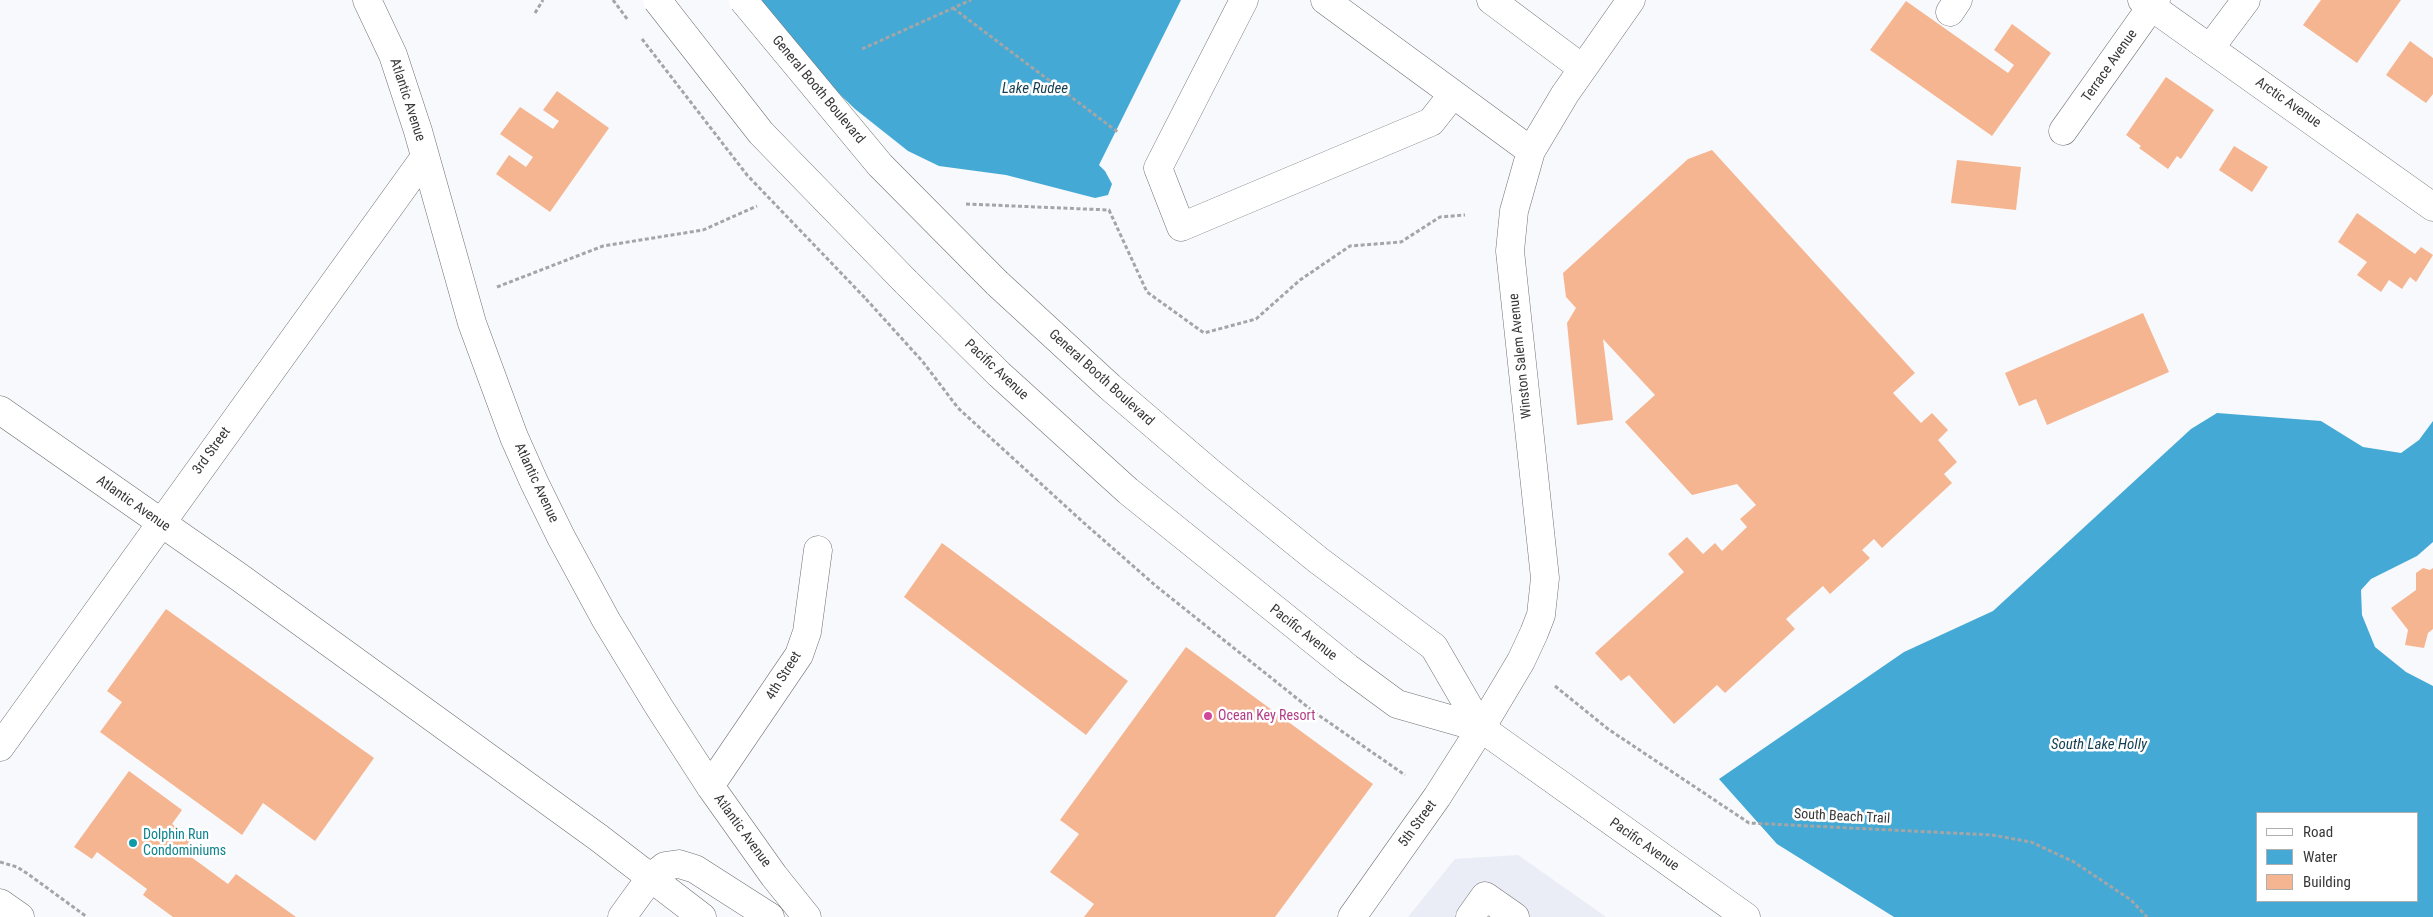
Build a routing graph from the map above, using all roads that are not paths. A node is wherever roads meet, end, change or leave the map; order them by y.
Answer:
1 (367, 0) edge
2 (657, 0) edge
3 (743, 0) edge
4 (1244, 0) edge
5 (1326, 0) edge
6 (1491, 0) edge
7 (1631, 0) edge
8 (2246, 0) edge
9 (2150, 2) edge
10 (2210, 48) junction
11 (1582, 68) junction
12 (1454, 94) junction
13 (2063, 131) dead end
14 (1531, 151) junction
15 (425, 157) junction
16 (2433, 207) edge
17 (0, 410) edge
18 (160, 523) junction
19 (818, 550) dead end
20 (1481, 728) junction
21 (0, 747) edge
22 (710, 786) junction
23 (651, 877) junction
24 (0, 903) edge
25 (1732, 913) edge
26 (20, 917) edge
27 (622, 917) edge
28 (702, 917) edge
29 (770, 917) edge
30 (807, 917) edge
31 (1352, 917) edge
32 (1470, 917) edge
33 (1516, 917) edge

1 - 15 main road, Atlantic Avenue
2 - 20 main road, Pacific Avenue, bridge
3 - 20 main road, General Booth Boulevard, bridge
4 - 12 main road
5 - 12 main road
6 - 11 main road
7 - 11 main road, Winston Salem Avenue
8 - 10 main road
9 - 10 main road, Arctic Avenue
9 - 13 main road, Terrace Avenue
10 - 16 main road, Arctic Avenue
11 - 14 main road, Winston Salem Avenue
12 - 14 main road
14 - 20 main road, Winston Salem Avenue
15 - 18 main road, 3rd Street
15 - 22 main road, Atlantic Avenue
17 - 18 main road, Atlantic Avenue
18 - 21 main road, 3rd Street
18 - 23 main road, Atlantic Avenue
19 - 22 main road, 4th Street
20 - 25 main road, Pacific Avenue
20 - 31 main road, 5th Street
22 - 30 main road, Atlantic Avenue
23 - 27 main road
23 - 28 main road, Atlantic Avenue
23 - 29 main road
24 - 26 main road
32 - 33 main road

